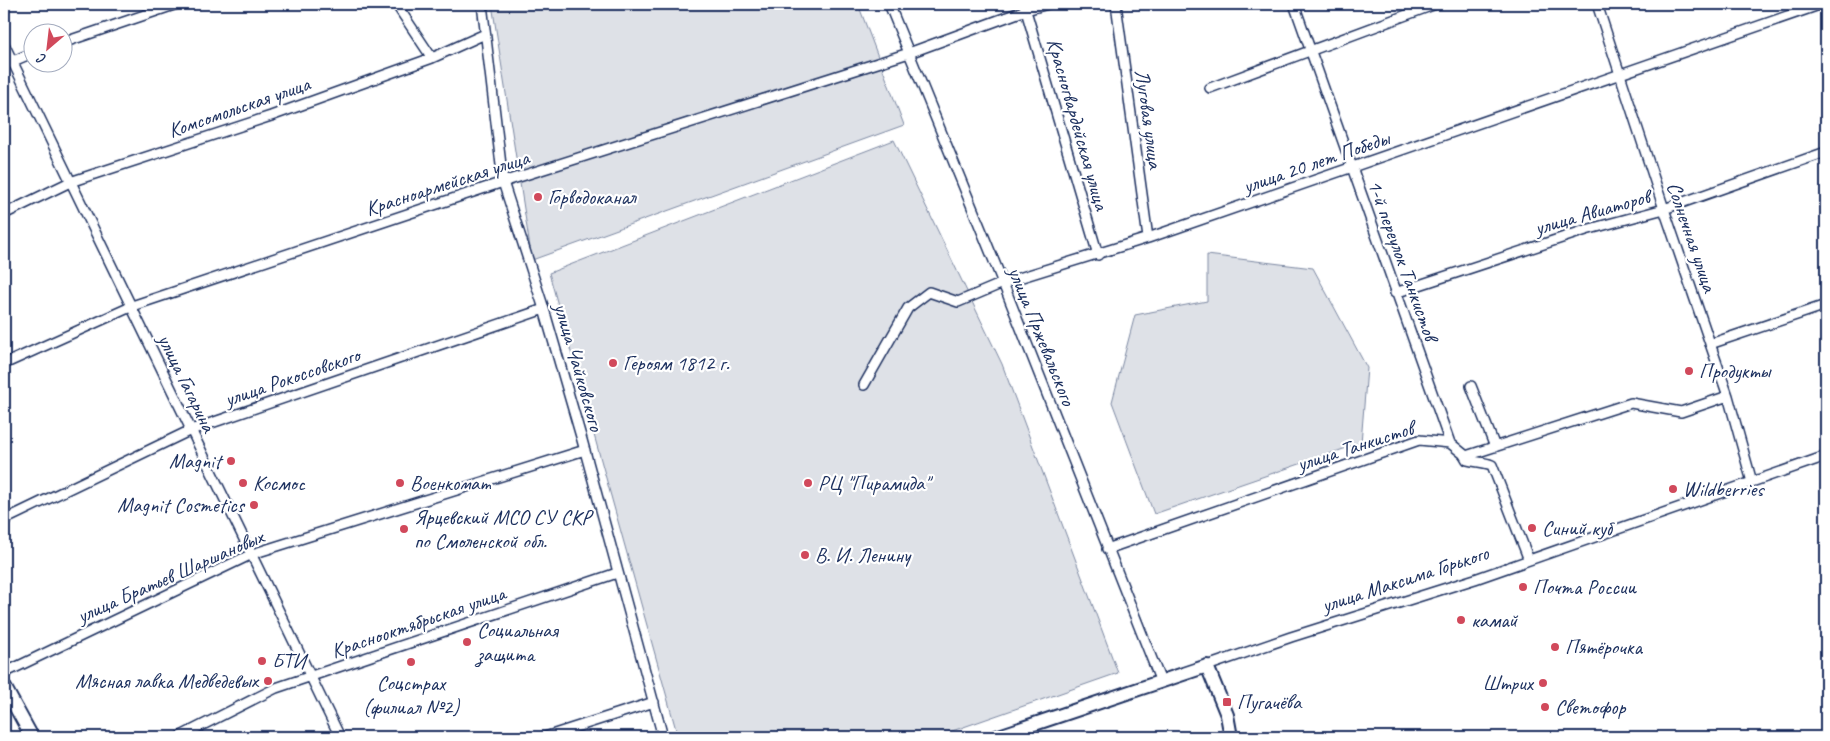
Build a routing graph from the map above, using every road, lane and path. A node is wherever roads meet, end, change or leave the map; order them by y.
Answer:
1 (176, 4) edge
2 (396, 4) edge
3 (482, 4) edge
4 (890, 4) edge
5 (1048, 4) edge
6 (1116, 4) edge
7 (1294, 4) edge
8 (1436, 4) edge
9 (1597, 4) edge
10 (1822, 4) edge
11 (1025, 7) edge
12 (485, 34) junction
13 (72, 40) edge
14 (4, 44) edge
15 (1312, 51) junction
16 (909, 53) junction
17 (22, 58) edge
18 (432, 58) junction
19 (8, 63) edge
20 (1620, 73) junction
21 (1210, 88) dead end
22 (1826, 152) edge
23 (1351, 168) junction
24 (70, 182) junction
25 (503, 182) junction
26 (1664, 209) junction
27 (4, 214) edge
28 (1148, 238) junction
29 (1098, 255) junction
30 (1003, 283) junction
31 (1396, 292) junction
32 (1826, 305) edge
33 (130, 307) junction
34 (544, 309) junction
35 (1710, 344) junction
36 (4, 364) edge
37 (864, 385) dead end
38 (1471, 386) dead end
39 (1728, 396) junction
40 (192, 430) junction
41 (1450, 444) junction
42 (1495, 447) junction
43 (585, 450) junction
44 (1464, 455) junction
45 (1826, 456) edge
46 (1752, 482) junction
47 (4, 520) edge
48 (1107, 549) junction
49 (252, 554) junction
50 (1529, 560) junction
51 (617, 573) junction
52 (1207, 666) junction
53 (4, 673) edge
54 (311, 676) junction
55 (1161, 682) junction
56 (4, 686) edge
57 (654, 702) junction
58 (32, 737) edge
59 (179, 737) edge
60 (340, 737) edge
61 (546, 737) edge
62 (664, 737) edge
63 (996, 737) edge
64 (1231, 737) edge

1 - 13 street
2 - 18 street
3 - 12 street, улица Чайковского
4 - 16 street, улица Пржевальского
5 - 11 street, Красноармейская улица
6 - 28 street, Луговая улица
7 - 15 street, 1-й переулок Танкистов
8 - 15 street
9 - 20 street, Солнечная улица
10 - 20 street, улица 20 лет Победы
11 - 16 street, Красноармейская улица
11 - 29 street, Красногвардейская улица
12 - 18 street, Комсомольская улица
12 - 25 street, улица Чайковского
14 - 19 street, улица Гагарина
15 - 21 street
15 - 23 street, 1-й переулок Танкистов
16 - 25 street, Красноармейская улица
16 - 30 street, улица Пржевальского
17 - 19 street
18 - 24 street, Комсомольская улица
19 - 24 street, улица Гагарина
20 - 23 street, улица 20 лет Победы
20 - 26 street, Солнечная улица
22 - 26 street, улица Авиаторов
23 - 28 street, улица 20 лет Победы
23 - 31 street, 1-й переулок Танкистов
24 - 27 street, Комсомольская улица
24 - 33 street, улица Гагарина
25 - 33 street, Красноармейская улица
25 - 34 street, улица Чайковского
26 - 31 street, улица Авиаторов
26 - 35 street, Солнечная улица
28 - 29 street, улица 20 лет Победы
29 - 30 street, улица 20 лет Победы
30 - 37 street, улица 20 лет Победы
30 - 48 street, улица Пржевальского
31 - 41 street, 1-й переулок Танкистов
32 - 35 street
33 - 36 street, Красноармейская улица
33 - 40 street, улица Гагарина
34 - 40 street, улица Рокоссовского
34 - 43 street, улица Чайковского
35 - 39 street, Солнечная улица
38 - 42 street
39 - 42 street
39 - 46 street, Солнечная улица
40 - 47 street, улица Рокоссовского
40 - 49 street, улица Гагарина
41 - 44 street
41 - 48 street, улица Танкистов
42 - 44 street
43 - 49 street, улица Братьев Шаршановых
43 - 51 street, улица Чайковского
44 - 50 street
45 - 46 street, улица Максима Горького
46 - 50 street, улица Максима Горького
48 - 55 street, улица Пржевальского
49 - 53 street, улица Братьев Шаршановых
49 - 54 street, улица Гагарина
50 - 52 street, улица Максима Горького
51 - 54 street, Краснооктябрьская улица
51 - 57 street, улица Чайковского
52 - 55 street, улица Максима Горького
52 - 64 street
54 - 59 street, Краснооктябрьская улица
54 - 60 street, улица Гагарина
55 - 63 street, улица Максима Горького
56 - 58 street
57 - 61 street
57 - 62 street, улица Чайковского

